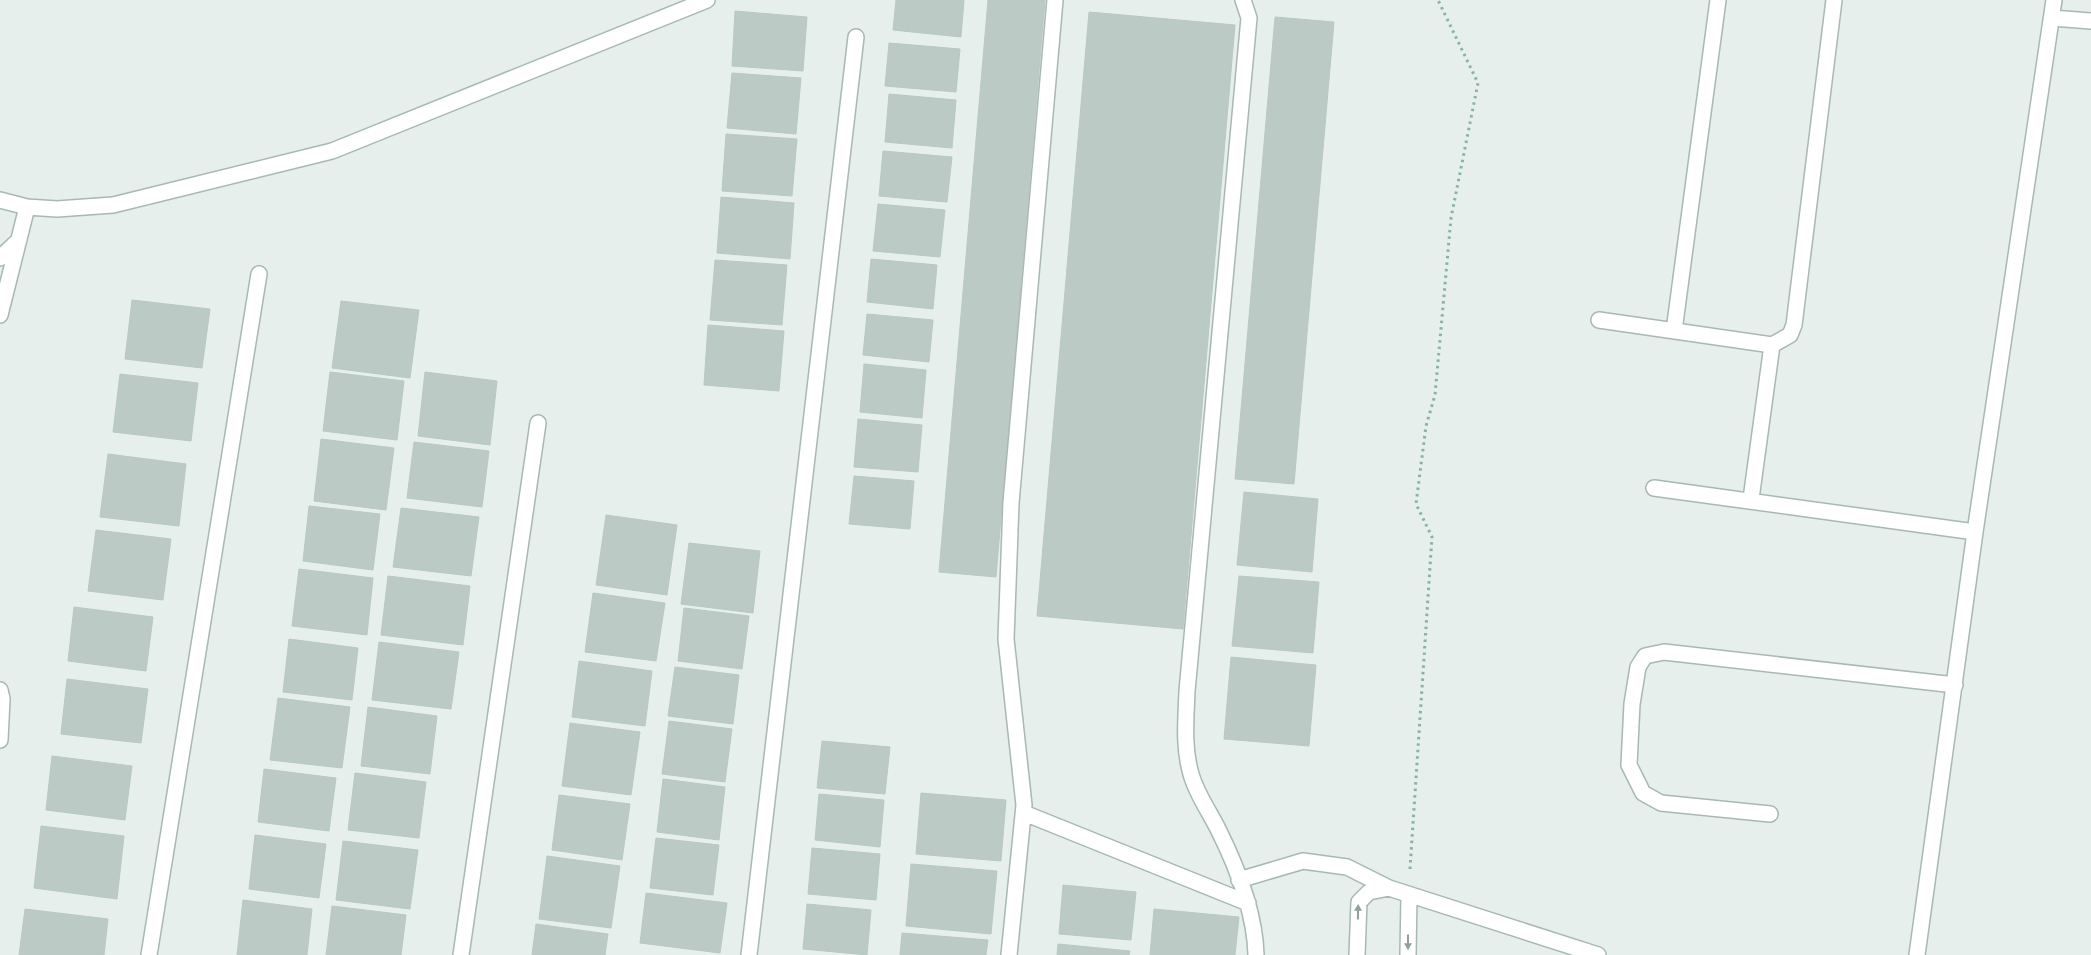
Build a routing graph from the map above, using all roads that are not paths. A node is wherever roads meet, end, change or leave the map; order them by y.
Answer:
1 (707, 0) edge
2 (1055, 0) edge
3 (1243, 0) edge
4 (1718, 0) edge
5 (1834, 0) edge
6 (2054, 0) edge
7 (2052, 18) junction
8 (2091, 21) edge
9 (856, 37) dead end
10 (0, 200) edge
11 (27, 207) junction
12 (19, 240) junction
13 (0, 258) edge
14 (259, 274) dead end
15 (0, 315) edge
16 (1599, 320) dead end
17 (1674, 331) junction
18 (1772, 345) junction
19 (538, 423) dead end
20 (1654, 488) dead end
21 (1751, 499) junction
22 (1975, 532) junction
23 (1955, 684) junction
24 (0, 690) edge
25 (0, 740) edge
26 (1024, 813) junction
27 (1770, 814) dead end
28 (1239, 880) junction
29 (1389, 888) junction
30 (1408, 894) junction
31 (1248, 903) junction
32 (150, 955) edge
33 (461, 955) edge
34 (749, 955) edge
35 (1009, 955) edge
36 (1256, 955) edge
37 (1357, 955) edge
38 (1408, 955) edge
39 (1598, 955) edge
40 (1917, 955) edge

1 - 11 street
2 - 26 street
3 - 28 street
4 - 17 street
5 - 18 street
6 - 7 street
7 - 8 street
7 - 22 street
9 - 34 street
10 - 11 street
11 - 12 street
12 - 13 street
12 - 15 street
14 - 32 street
16 - 17 street
17 - 18 street
18 - 21 street
19 - 33 street
20 - 21 street
21 - 22 street
22 - 23 street
23 - 27 street
23 - 40 street
24 - 25 street
26 - 31 street
26 - 35 street
28 - 29 street
28 - 31 street
29 - 30 street
37 -> 29 street
30 -> 38 street
30 - 39 street
31 - 36 street

